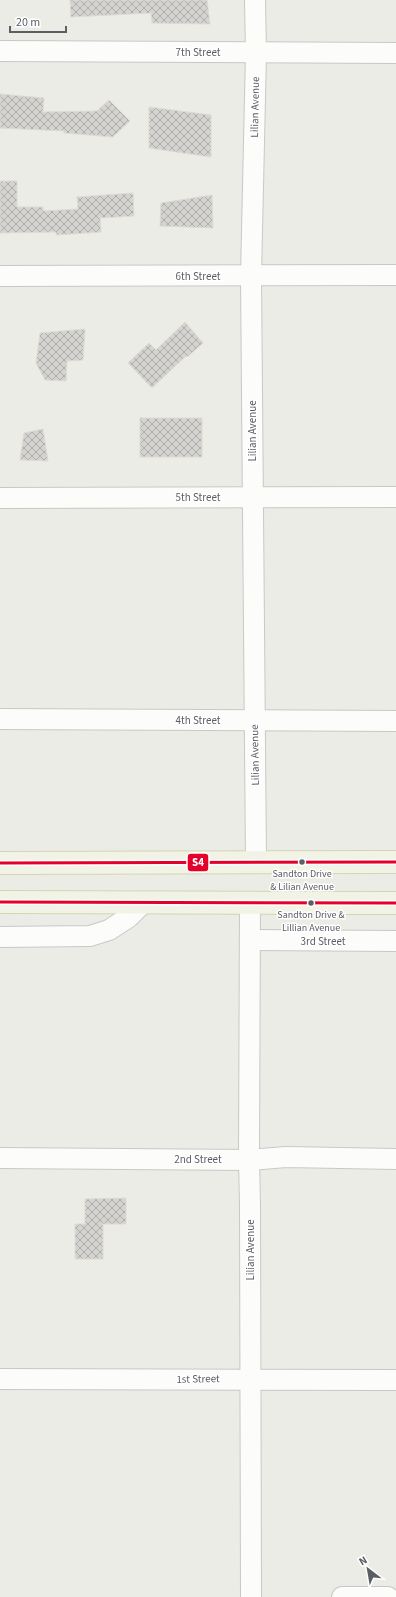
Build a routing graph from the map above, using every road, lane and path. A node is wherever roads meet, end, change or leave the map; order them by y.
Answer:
1 (255, 0) edge
2 (0, 51) edge
3 (256, 53) junction
4 (396, 53) edge
5 (0, 276) edge
6 (251, 276) junction
7 (396, 276) edge
8 (253, 496) junction
9 (396, 497) edge
10 (0, 498) edge
11 (0, 719) edge
12 (254, 720) junction
13 (396, 721) edge
14 (256, 862) junction
15 (396, 862) edge
16 (0, 863) edge
17 (0, 902) edge
18 (250, 902) junction
19 (143, 903) junction
20 (396, 903) edge
21 (0, 937) edge
22 (250, 940) junction
23 (396, 941) edge
24 (0, 1158) edge
25 (396, 1159) edge
26 (249, 1160) junction
27 (0, 1379) edge
28 (251, 1379) junction
29 (396, 1380) edge
30 (251, 1597) edge
31 (345, 1597) edge
32 (388, 1597) edge

1 - 3 street, Lilian Avenue
2 - 3 street, 7th Street
3 - 4 street, 7th Street
3 - 6 street, Lilian Avenue
5 - 6 street, 6th Street
6 - 7 street, 6th Street
6 - 8 street, Lilian Avenue
8 - 9 street, 5th Street
8 - 10 street, 5th Street
8 - 12 street, Lilian Avenue
11 - 12 street, 4th Street
12 - 13 street, 4th Street
12 - 14 street, Lilian Avenue
14 - 15 main road
14 - 16 main road
17 - 19 main road
18 - 19 main road
18 - 20 main road
18 - 22 street, Lilian Avenue
19 - 21 street
22 - 23 street, 3rd Street
22 - 26 street, Lilian Avenue
24 - 26 street, 2nd Street
25 - 26 street, 2nd Street
26 - 28 street, Lilian Avenue
27 - 28 street, 1st Street
28 - 29 street, 1st Street
28 - 30 street, Lilian Avenue
31 - 32 street

